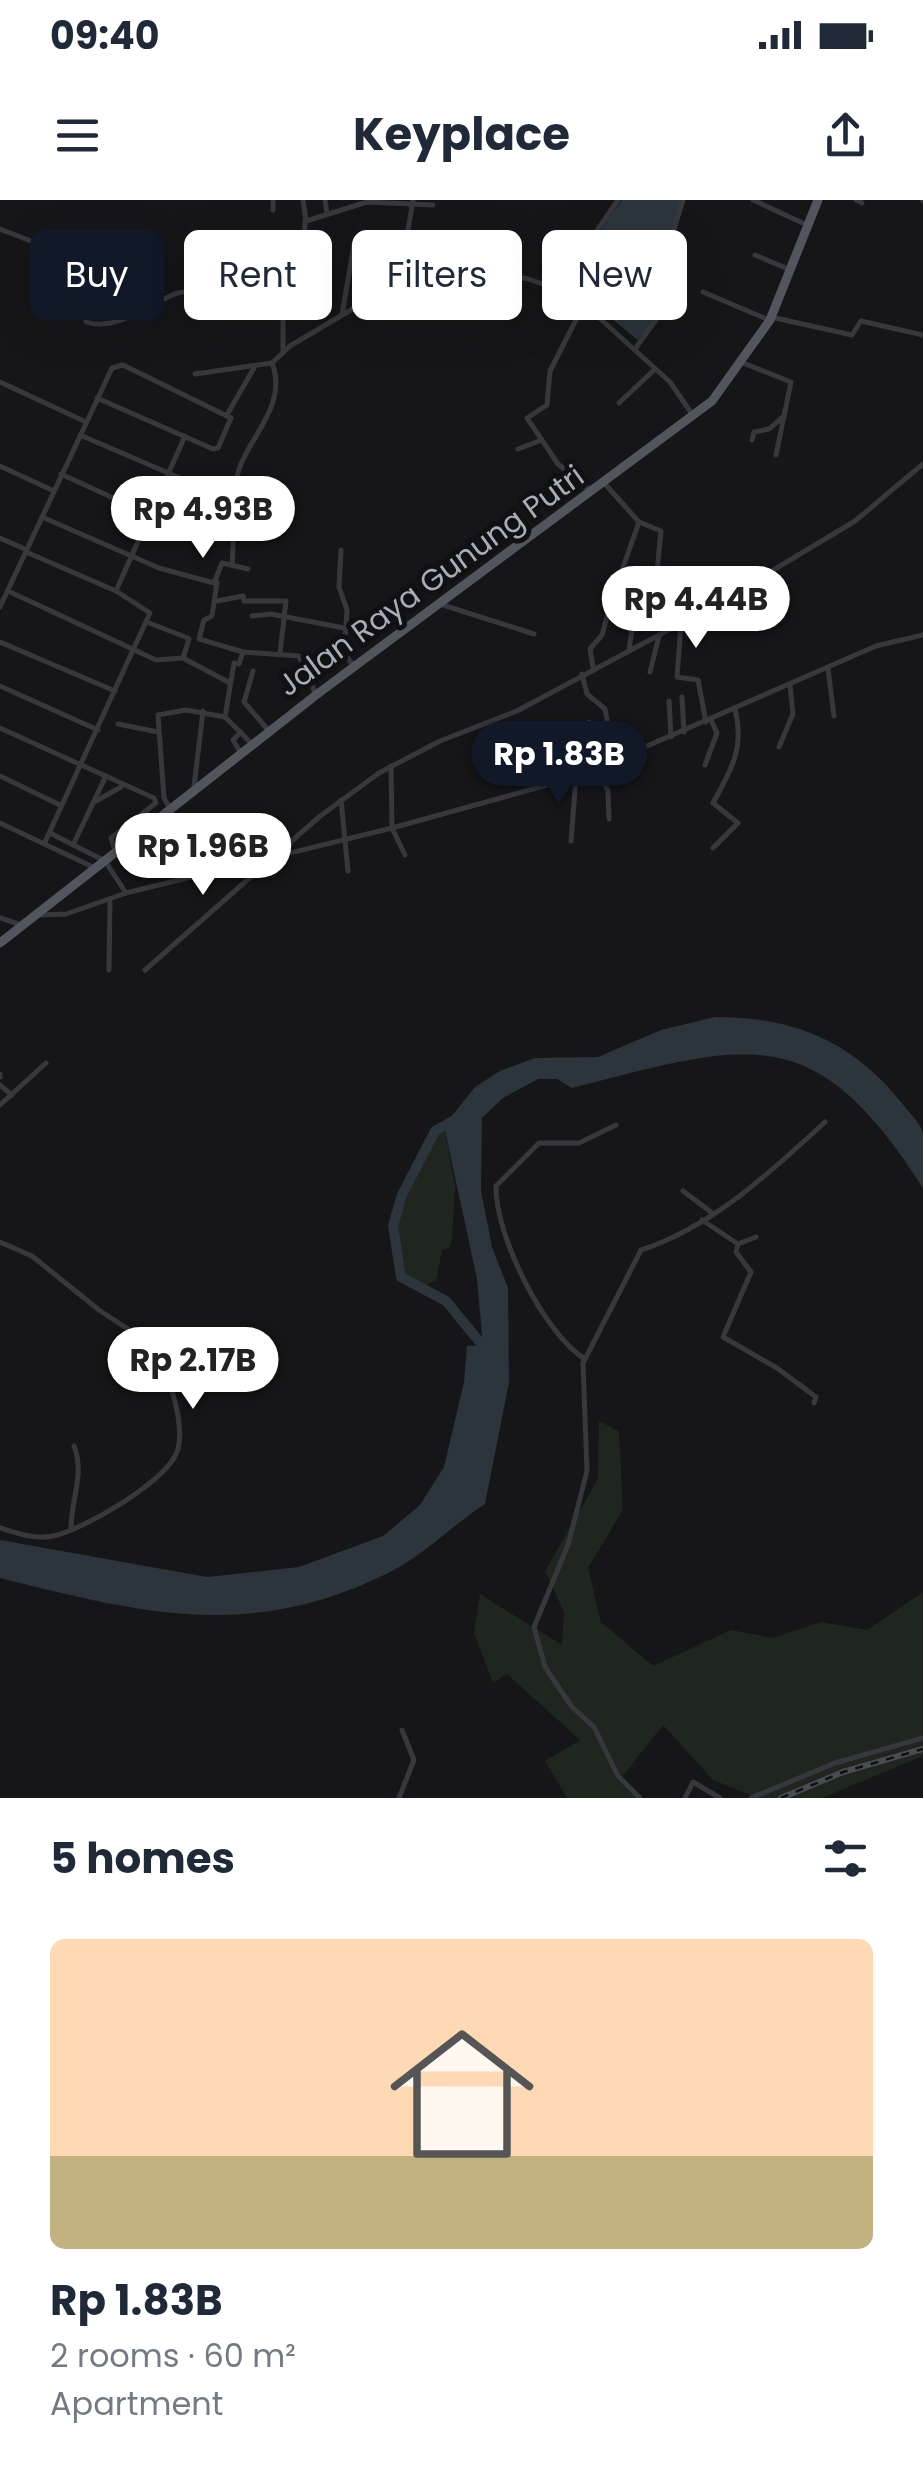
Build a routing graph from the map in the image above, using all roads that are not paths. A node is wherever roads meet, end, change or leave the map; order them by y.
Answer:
1 (273, 200) edge
2 (303, 200) edge
3 (325, 200) edge
4 (618, 200) edge
5 (683, 200) edge
6 (753, 200) edge
7 (818, 200) edge
8 (373, 201) edge
9 (413, 201) edge
10 (346, 202) edge
11 (433, 206) dead end
12 (273, 210) dead end
13 (328, 214) junction
14 (305, 221) junction
15 (805, 224) junction
16 (0, 229) edge
17 (305, 230) edge
18 (408, 230) edge
19 (597, 230) edge
20 (30, 241) edge
21 (352, 250) edge
22 (754, 255) dead end
23 (789, 267) junction
24 (802, 271) dead end
25 (703, 292) dead end
26 (352, 309) edge
27 (342, 316) junction
28 (771, 319) junction
29 (86, 320) edge
30 (119, 320) edge
31 (283, 320) edge
32 (576, 320) edge
33 (602, 320) edge
34 (922, 337) edge
35 (634, 349) junction
36 (283, 350) junction
37 (272, 363) junction
38 (743, 363) junction
39 (254, 368) junction
40 (655, 369) junction
41 (195, 374) dead end
42 (0, 382) edge
43 (98, 398) junction
44 (619, 403) dead end
45 (228, 413) junction
46 (694, 416) junction
47 (784, 416) junction
48 (86, 422) junction
49 (80, 435) junction
50 (185, 436) junction
51 (539, 440) junction
52 (752, 440) dead end
53 (518, 449) dead end
54 (776, 456) dead end
55 (923, 464) edge
56 (0, 466) edge
57 (61, 474) junction
58 (170, 474) junction
59 (186, 481) dead end
60 (604, 484) junction
61 (54, 491) junction
62 (593, 493) junction
63 (151, 515) junction
64 (42, 517) junction
65 (640, 522) junction
66 (170, 524) dead end
67 (0, 538) edge
68 (341, 550) dead end
69 (26, 551) junction
70 (131, 556) junction
71 (232, 565) junction
72 (248, 569) dead end
73 (217, 582) junction
74 (8, 591) junction
75 (116, 591) junction
76 (217, 600) junction
77 (440, 604) junction
78 (0, 607) edge
79 (609, 609) junction
80 (252, 616) dead end
81 (285, 616) junction
82 (692, 616) junction
83 (149, 623) junction
84 (681, 623) junction
85 (344, 628) junction
86 (534, 634) dead end
87 (659, 635) junction
88 (923, 635) edge
89 (189, 638) junction
90 (198, 640) junction
91 (0, 642) edge
92 (629, 649) junction
93 (136, 651) junction
94 (244, 652) junction
95 (280, 654) junction
96 (183, 658) junction
97 (355, 667) junction
98 (593, 667) junction
99 (828, 669) junction
100 (253, 671) dead end
101 (650, 672) dead end
102 (582, 674) junction
103 (229, 682) junction
104 (0, 686) edge
105 (790, 686) junction
106 (115, 692) junction
107 (316, 695) junction
108 (682, 697) dead end
109 (669, 702) dead end
110 (735, 710) junction
111 (202, 711) junction
112 (834, 716) dead end
113 (225, 717) junction
114 (708, 721) junction
115 (590, 722) dead end
116 (118, 724) dead end
117 (0, 728) edge
118 (98, 730) junction
119 (269, 731) junction
120 (160, 732) junction
121 (241, 732) junction
122 (684, 732) junction
123 (671, 737) junction
124 (252, 744) junction
125 (778, 747) dead end
126 (241, 753) junction
127 (624, 758) junction
128 (705, 765) dead end
129 (80, 766) junction
130 (391, 766) junction
131 (594, 770) junction
132 (0, 776) edge
133 (576, 777) junction
134 (104, 778) junction
135 (122, 786) junction
136 (194, 790) junction
137 (341, 798) junction
138 (93, 802) junction
139 (60, 805) junction
140 (153, 805) junction
141 (164, 813) junction
142 (609, 819) dead end
143 (0, 822) edge
144 (392, 828) junction
145 (50, 833) junction
146 (344, 840) junction
147 (571, 841) dead end
148 (45, 842) junction
149 (74, 846) junction
150 (713, 848) dead end
151 (115, 852) junction
152 (283, 852) junction
153 (405, 856) dead end
154 (105, 861) junction
155 (95, 868) junction
156 (348, 872) dead end
157 (126, 893) junction
158 (110, 899) junction
159 (37, 915) junction
160 (0, 918) edge
161 (22, 925) junction
162 (0, 943) edge
163 (108, 970) dead end
164 (145, 970) dead end
165 (46, 1064) dead end
166 (0, 1085) edge
167 (12, 1095) junction
168 (0, 1106) edge
169 (824, 1122) dead end
170 (616, 1125) dead end
171 (683, 1190) dead end
172 (711, 1212) junction
173 (702, 1220) junction
174 (756, 1238) dead end
175 (0, 1242) edge
176 (738, 1244) junction
177 (585, 1359) junction
178 (814, 1403) dead end
179 (74, 1446) dead end
180 (0, 1528) edge
181 (71, 1529) junction
182 (402, 1730) dead end
183 (923, 1738) edge
184 (400, 1796) edge
185 (408, 1798) edge
186 (640, 1798) edge
187 (685, 1798) edge
188 (720, 1798) edge
189 (751, 1798) edge

1 - 12 street
2 - 14 street
3 - 13 street
4 - 19 street
5 - 35 street
6 - 15 street
7 - 15 main road, Jalan Raya Gunung Putri
8 - 9 street
8 - 10 street
9 - 11 street
9 - 18 street
10 - 13 street
13 - 14 street
14 - 17 street
15 - 23 main road, Jalan Raya Gunung Putri
16 - 20 street
21 - 27 street
22 - 23 street
23 - 24 street
23 - 28 main road, Jalan Raya Gunung Putri
25 - 28 street
26 - 27 street
27 - 36 street
28 - 34 street
28 - 38 main road, Jalan Raya Gunung Putri
29 - 30 street
31 - 36 street
32 - 51 street
33 - 35 street
35 - 40 street
36 - 37 street
37 - 39 street
37 - 71 street
38 - 46 main road, Jalan Raya Gunung Putri
38 - 47 street
39 - 41 street
39 - 45 street
40 - 44 street
40 - 46 street
42 - 48 street
43 - 45 street
43 - 48 street
43 - 50 street
45 - 50 street
46 - 60 main road, Jalan Raya Gunung Putri
47 - 52 street
47 - 54 street
48 - 49 street
49 - 57 street
49 - 58 street
50 - 58 street
51 - 53 street
51 - 62 street
55 - 82 street
56 - 61 street
57 - 61 street
57 - 63 street
58 - 59 street
58 - 63 street
60 - 62 main road, Jalan Raya Gunung Putri
60 - 65 street
61 - 64 street
62 - 77 main road, Jalan Raya Gunung Putri
63 - 66 street
63 - 70 street
64 - 69 street
64 - 70 street
65 - 79 street
65 - 82 street
67 - 69 street
68 - 85 street
69 - 74 street
69 - 75 street
70 - 73 street
70 - 75 street
71 - 72 street
71 - 73 street
73 - 76 street
74 - 78 street
74 - 93 street
75 - 83 street
76 - 81 street
76 - 90 street
77 - 86 street
77 - 97 main road, Jalan Raya Gunung Putri
79 - 92 street
79 - 98 street
80 - 81 street
81 - 85 street
81 - 95 street
82 - 84 street
83 - 89 street
83 - 93 street
84 - 87 street
84 - 114 street
85 - 97 street
87 - 92 street
87 - 101 street
88 - 99 street
89 - 90 street
89 - 96 street
90 - 94 street
91 - 106 street
92 - 98 street
93 - 96 street
93 - 106 street
94 - 95 street
94 - 103 street
95 - 107 street
96 - 103 street
97 - 107 main road, Jalan Raya Gunung Putri
98 - 102 street
99 - 105 street
99 - 112 street
100 - 119 street
102 - 127 street
102 - 130 street
103 - 113 street
104 - 118 street
105 - 110 street
105 - 125 street
106 - 118 street
107 - 119 main road, Jalan Raya Gunung Putri
108 - 122 street
109 - 123 street
110 - 114 street
110 - 150 street
111 - 113 street
111 - 120 street
111 - 136 street
113 - 121 street
114 - 122 street
114 - 128 street
115 - 131 street
116 - 120 street
117 - 129 street
118 - 129 street
119 - 124 main road, Jalan Raya Gunung Putri
120 - 141 street
121 - 124 street
121 - 126 street
122 - 123 street
123 - 127 street
124 - 126 main road, Jalan Raya Gunung Putri
126 - 136 main road, Jalan Raya Gunung Putri
127 - 131 street
129 - 134 street
129 - 139 street
130 - 137 street
130 - 144 street
131 - 133 street
131 - 142 street
132 - 139 street
133 - 144 street
133 - 147 street
134 - 135 street
134 - 138 street
135 - 138 street
135 - 140 street
136 - 141 main road, Jalan Raya Gunung Putri
137 - 146 street
137 - 152 street
138 - 149 street
139 - 145 street
140 - 141 street
140 - 151 street
141 - 151 main road, Jalan Raya Gunung Putri
143 - 148 street
144 - 146 street
144 - 153 street
145 - 148 street
145 - 149 street
146 - 152 street
146 - 156 street
148 - 155 street
149 - 154 street
151 - 154 main road, Jalan Raya Gunung Putri
152 - 157 street
152 - 164 street
154 - 155 main road, Jalan Raya Gunung Putri
154 - 157 street
155 - 159 main road, Jalan Raya Gunung Putri
157 - 158 street
158 - 159 street
158 - 163 street
159 - 161 main road, Jalan Raya Gunung Putri
160 - 161 street
161 - 162 main road, Jalan Raya Gunung Putri
165 - 167 street
166 - 167 street
167 - 168 street
169 - 172 street
170 - 177 street
171 - 172 street
172 - 173 street
173 - 176 street
173 - 177 street
174 - 176 street
175 - 181 street
176 - 178 street
177 - 186 street
179 - 181 street
180 - 181 street
182 - 184 street
183 - 189 street
184 - 185 street
187 - 188 street

